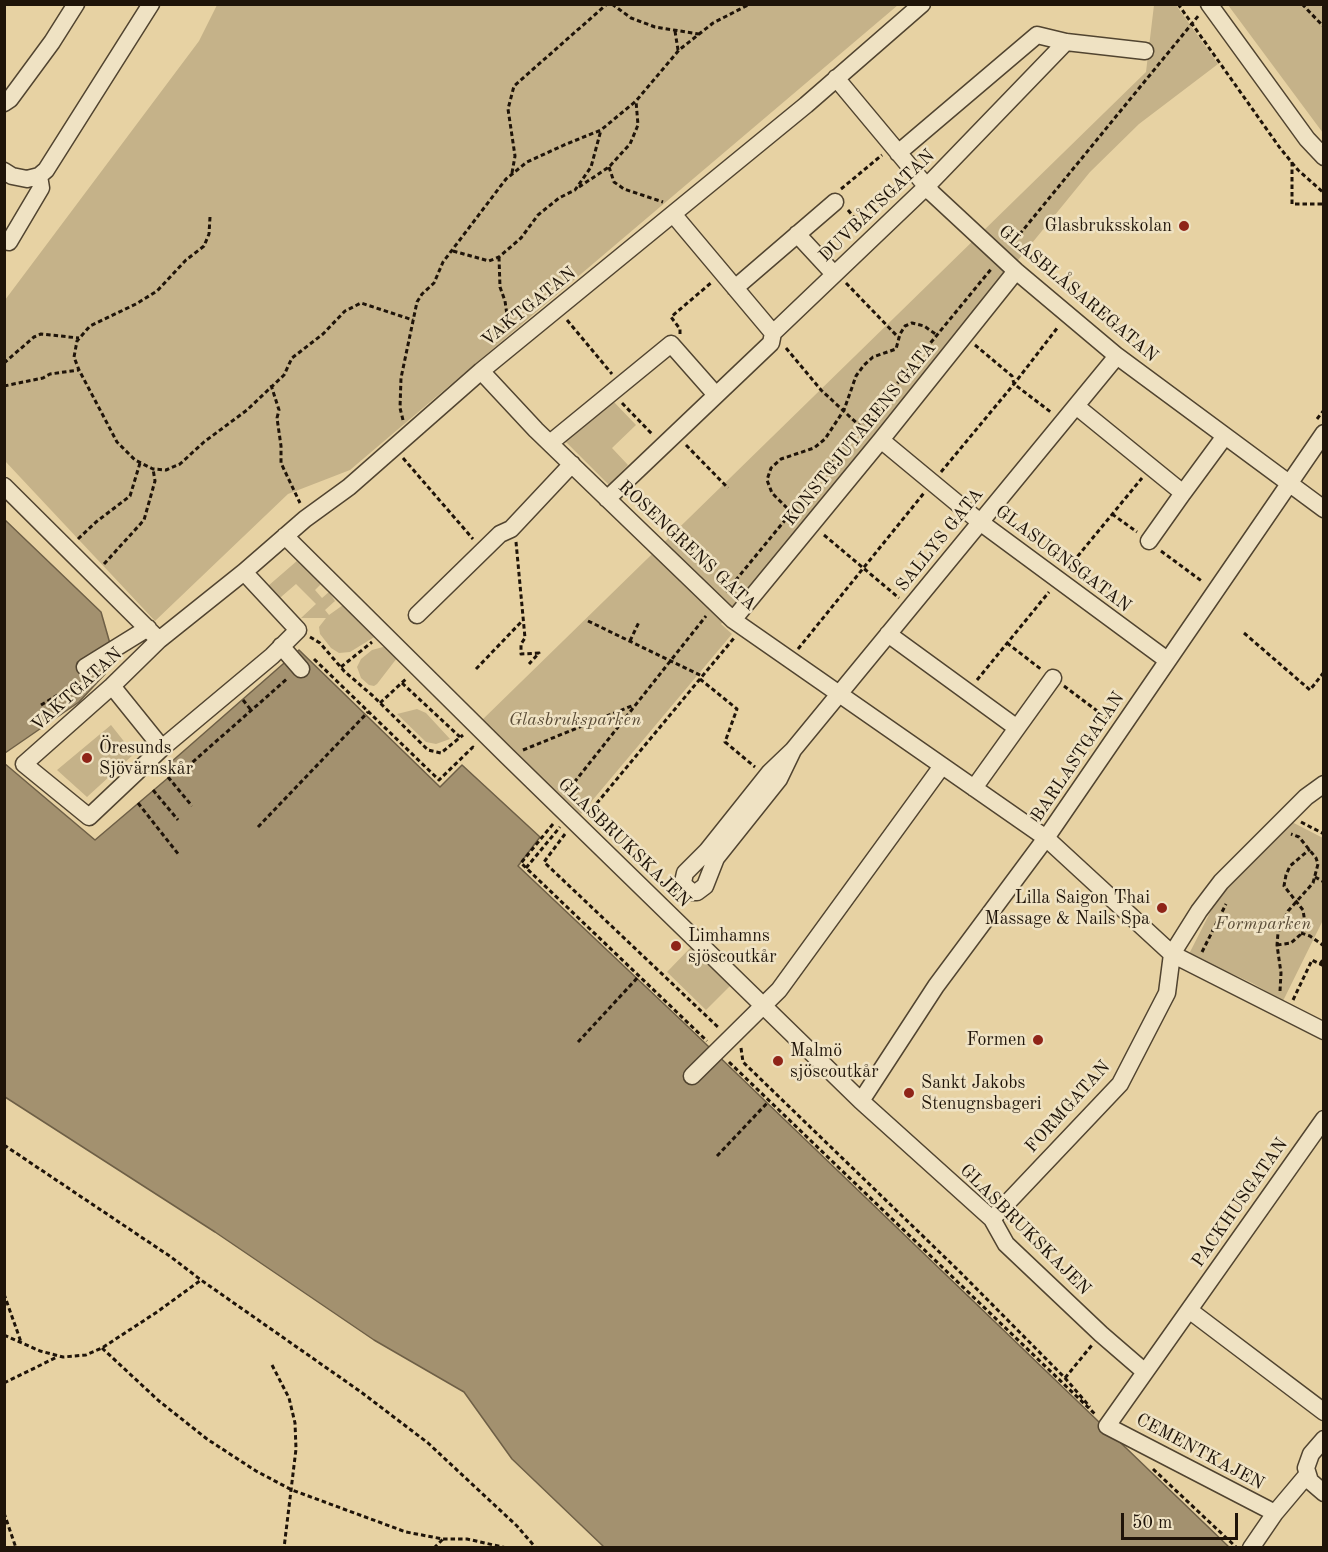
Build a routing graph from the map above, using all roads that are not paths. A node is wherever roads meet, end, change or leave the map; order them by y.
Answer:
1 (76, 4) edge
2 (151, 4) edge
3 (922, 4) edge
4 (1205, 9) edge
5 (1066, 42) junction
6 (1145, 51) dead end
7 (836, 78) junction
8 (4, 103) edge
9 (895, 150) junction
10 (1323, 157) edge
11 (4, 171) edge
12 (39, 176) junction
13 (926, 187) junction
14 (835, 202) road end
15 (673, 214) junction
16 (797, 234) junction
17 (9, 242) dead end
18 (1016, 271) junction
19 (835, 273) junction
20 (735, 288) junction
21 (773, 333) junction
22 (1117, 356) junction
23 (482, 372) junction
24 (716, 395) junction
25 (1076, 406) junction
26 (1323, 434) edge
27 (1225, 436) junction
28 (881, 440) junction
29 (550, 443) junction
30 (572, 464) junction
31 (1289, 483) junction
32 (4, 486) edge
33 (1183, 493) junction
34 (608, 499) junction
35 (1323, 509) edge
36 (980, 522) junction
37 (285, 536) junction
38 (1149, 541) dead end
39 (243, 573) junction
40 (417, 615) dead end
41 (738, 623) junction
42 (154, 634) junction
43 (888, 634) junction
44 (290, 638) junction
45 (1167, 660) junction
46 (87, 672) road end
47 (296, 672) road end
48 (1053, 678) dead end
49 (112, 686) junction
50 (839, 695) junction
51 (1017, 728) junction
52 (162, 748) junction
53 (793, 750) junction
54 (942, 766) junction
55 (1323, 784) edge
56 (974, 788) junction
57 (1046, 838) junction
58 (1172, 954) junction
59 (763, 1005) junction
60 (1323, 1031) edge
61 (692, 1076) dead end
62 (861, 1101) junction
63 (1323, 1119) edge
64 (992, 1219) junction
65 (1189, 1310) junction
66 (1145, 1372) junction
67 (1323, 1412) edge
68 (1323, 1439) edge
69 (1307, 1474) junction
70 (1323, 1493) edge
71 (1275, 1513) junction
72 (1251, 1548) edge

1 - 8 street
2 - 12 street
3 - 7 street, VAKTGATAN
4 - 10 street
5 - 6 street, DUVBÅTSGATAN
5 - 9 street, DUVBÅTSGATAN
5 - 13 street, DUVBÅTSGATAN
7 - 9 street, GLASBLÅSAREGATAN
7 - 15 street, VAKTGATAN
9 - 13 street, GLASBLÅSAREGATAN
11 - 12 street
12 - 17 street
13 - 18 street, GLASBLÅSAREGATAN
13 - 19 street, DUVBÅTSGATAN
14 - 16 street
15 - 20 street
15 - 23 street, VAKTGATAN
16 - 19 street
16 - 20 street
18 - 22 street, GLASBLÅSAREGATAN
18 - 28 street, KONSTGJUTARENS GATA
19 - 21 street, DUVBÅTSGATAN
20 - 21 street
21 - 24 street, DUVBÅTSGATAN
22 - 25 street, SALLYS GATA
22 - 27 street, GLASBLÅSAREGATAN
23 - 29 street, ROSENGRENS GATA
23 - 37 street, VAKTGATAN
24 - 29 street
24 - 34 street, DUVBÅTSGATAN
25 - 33 street
25 - 36 street, SALLYS GATA
26 - 31 street, BARLASTGATAN
27 - 31 street, GLASBLÅSAREGATAN
27 - 33 street
28 - 36 street, GLASUGNSGATAN
28 - 41 street, KONSTGJUTARENS GATA
29 - 30 street, ROSENGRENS GATA
30 - 34 street, ROSENGRENS GATA
30 - 40 street
31 - 35 street, GLASBLÅSAREGATAN
31 - 45 street, BARLASTGATAN
32 - 42 street
33 - 38 street
34 - 41 street, ROSENGRENS GATA
36 - 43 street, SALLYS GATA
36 - 45 street, GLASUGNSGATAN
37 - 39 street, VAKTGATAN
37 - 59 street, GLASBRUKSKAJEN
39 - 42 street, VAKTGATAN
39 - 44 street
41 - 50 street, ROSENGRENS GATA
42 - 46 street
42 - 49 street, VAKTGATAN
43 - 50 street, SALLYS GATA
43 - 51 street
44 - 47 street
44 - 52 street
45 - 57 street, BARLASTGATAN
48 - 51 street
49 - 52 street
49 - 52 street, VAKTGATAN
50 - 53 street, SALLYS GATA
50 - 54 street, ROSENGRENS GATA
51 - 56 street
53 - 53 street, SALLYS GATA
54 - 56 street, ROSENGRENS GATA
54 - 59 street
55 - 58 street, FORMGATAN
56 - 57 street, ROSENGRENS GATA
57 - 58 street, ROSENGRENS GATA
57 - 62 street, BARLASTGATAN
58 - 60 street, ROSENGRENS GATA
58 - 64 street, FORMGATAN
59 - 61 street
59 - 62 street, GLASBRUKSKAJEN
62 - 64 street, GLASBRUKSKAJEN
63 - 65 street, PACKHUSGATAN
64 - 66 street, GLASBRUKSKAJEN
65 - 66 street, PACKHUSGATAN
65 - 67 street
66 - 71 street, CEMENTKAJEN
68 - 69 street, CEMENTKAJEN
69 - 70 street
69 - 71 street, CEMENTKAJEN
71 - 72 street, CEMENTKAJEN

